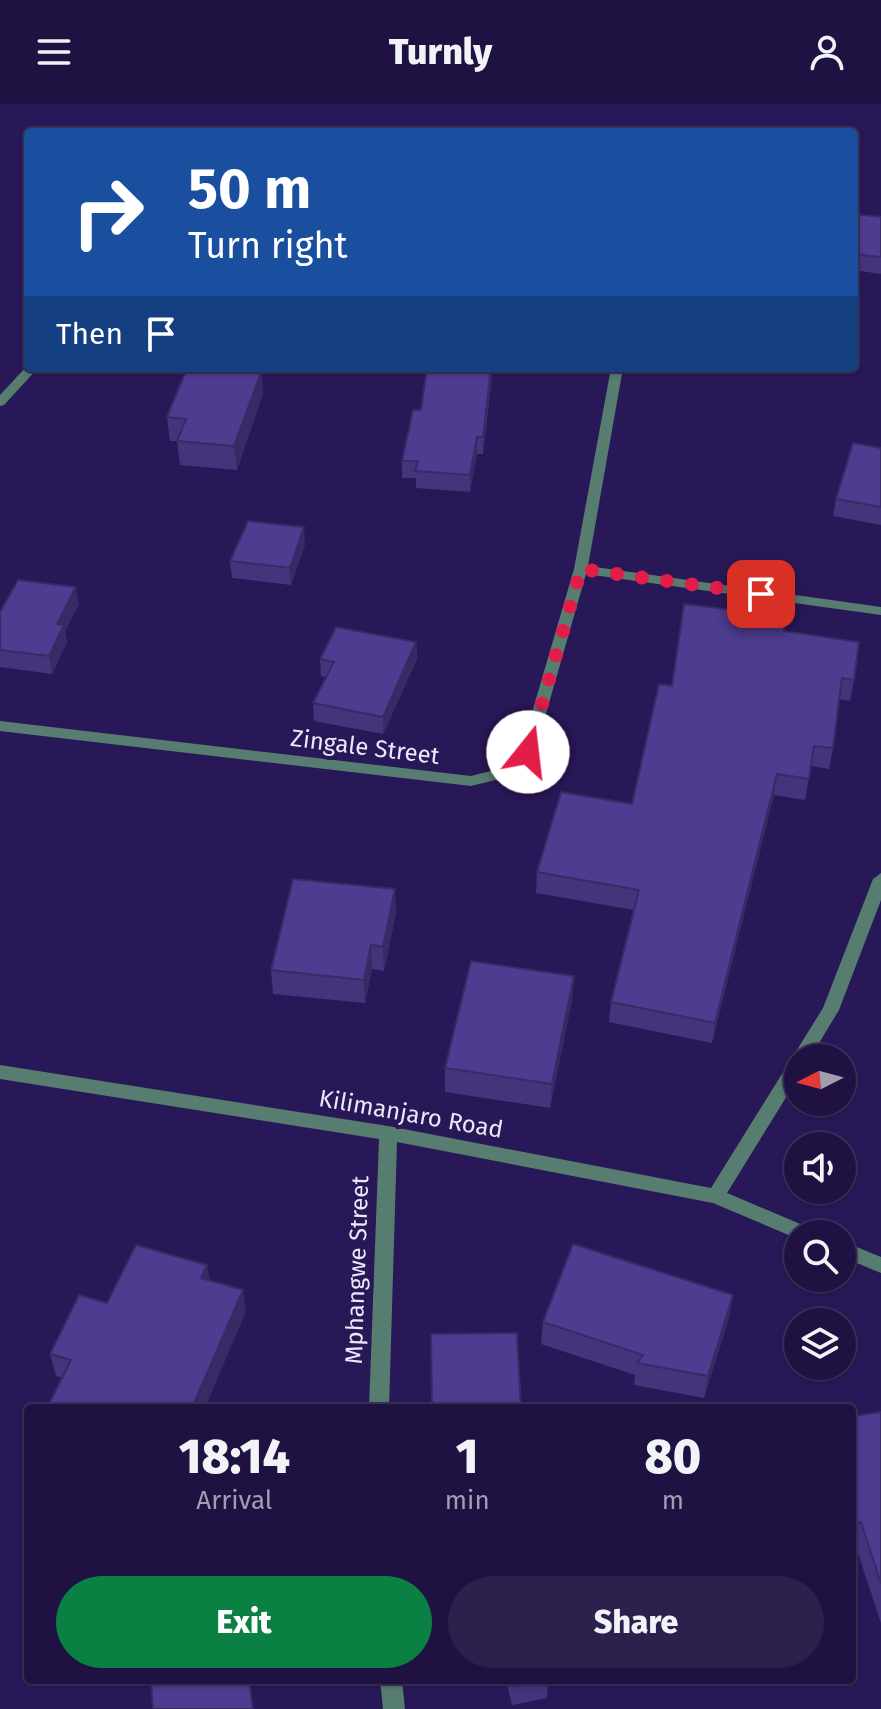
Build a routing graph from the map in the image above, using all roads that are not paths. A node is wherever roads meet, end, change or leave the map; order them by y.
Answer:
1 (28, 372) edge
2 (616, 372) edge
3 (0, 402) edge
4 (581, 569) junction
5 (881, 611) edge
6 (0, 726) edge
7 (881, 879) edge
8 (810, 1044) edge
9 (0, 1072) edge
10 (784, 1085) edge
11 (388, 1133) junction
12 (715, 1196) junction
13 (784, 1225) edge
14 (856, 1255) edge
15 (881, 1265) edge
16 (379, 1404) edge
17 (391, 1684) edge
18 (394, 1709) edge

1 - 3 street
2 - 4 street, Zingale Street
4 - 5 street
4 - 6 street, Zingale Street
7 - 8 street
9 - 11 street, Kilimanjaro Road
10 - 12 street
11 - 12 street, Kilimanjaro Road
11 - 16 street, Mphangwe Street
12 - 13 street, Kilimanjaro Road
14 - 15 street
17 - 18 street

